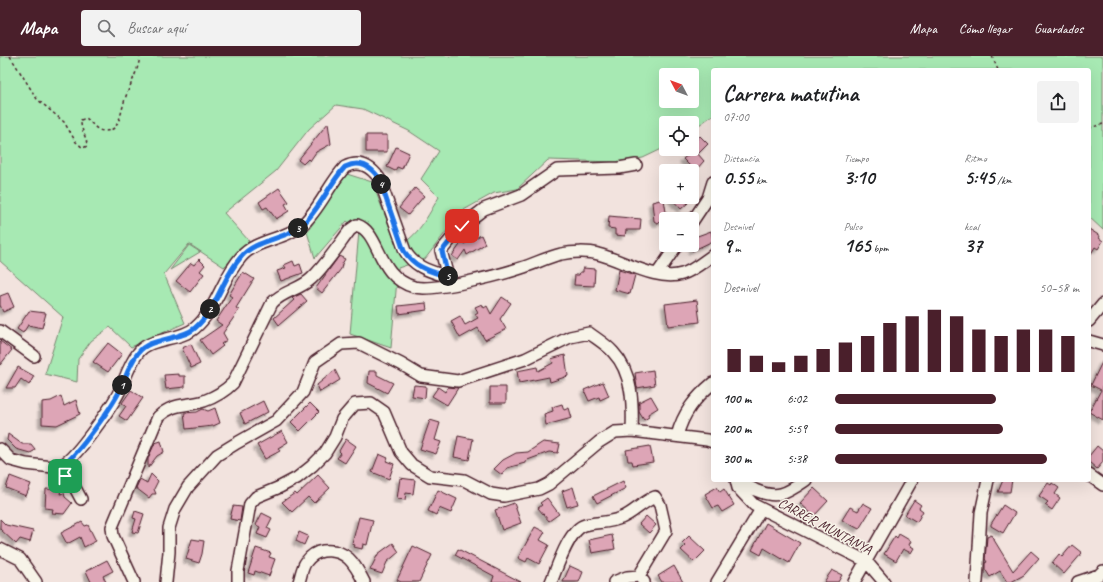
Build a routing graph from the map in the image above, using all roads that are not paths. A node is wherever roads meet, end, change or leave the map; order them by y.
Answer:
1 (636, 166) dead end
2 (711, 188) edge
3 (699, 212) edge
4 (672, 252) edge
5 (711, 256) edge
6 (658, 274) junction
7 (448, 277) junction
8 (464, 282) junction
9 (1103, 304) edge
10 (1091, 319) edge
11 (0, 331) edge
12 (1091, 342) edge
13 (1103, 345) edge
14 (34, 356) dead end
15 (711, 385) edge
16 (632, 431) junction
17 (677, 436) junction
18 (711, 441) edge
19 (0, 449) edge
20 (53, 467) junction
21 (1091, 477) edge
22 (736, 482) edge
23 (743, 482) edge
24 (803, 482) edge
25 (911, 482) edge
26 (988, 482) edge
27 (1103, 485) edge
28 (81, 498) dead end
29 (761, 509) junction
30 (0, 549) edge
31 (866, 562) junction
32 (1103, 571) edge
33 (642, 579) edge
34 (36, 582) edge
35 (134, 582) edge
36 (166, 582) edge
37 (238, 582) edge
38 (299, 582) edge
39 (364, 582) edge
40 (551, 582) edge
41 (614, 582) edge
42 (717, 582) edge
43 (854, 582) edge
44 (884, 582) edge
45 (977, 582) edge
46 (1078, 582) edge

1 - 7 street
2 - 3 street
4 - 6 street
5 - 6 street
6 - 8 street
7 - 8 street
7 - 20 street
8 - 35 street
9 - 10 street
11 - 14 street
12 - 13 street
15 - 17 street
16 - 17 street
16 - 36 street
16 - 37 street
17 - 18 street
19 - 20 street
20 - 28 street
21 - 27 street
22 - 29 street, CARRER MUNTANYA
23 - 24 street
25 - 31 street
26 - 45 street
29 - 31 street, CARRER MUNTANYA
29 - 42 street
30 - 34 street
31 - 43 street
31 - 44 street, CARRER MUNTANYA
32 - 46 street
33 - 40 street
33 - 41 street
38 - 39 street

